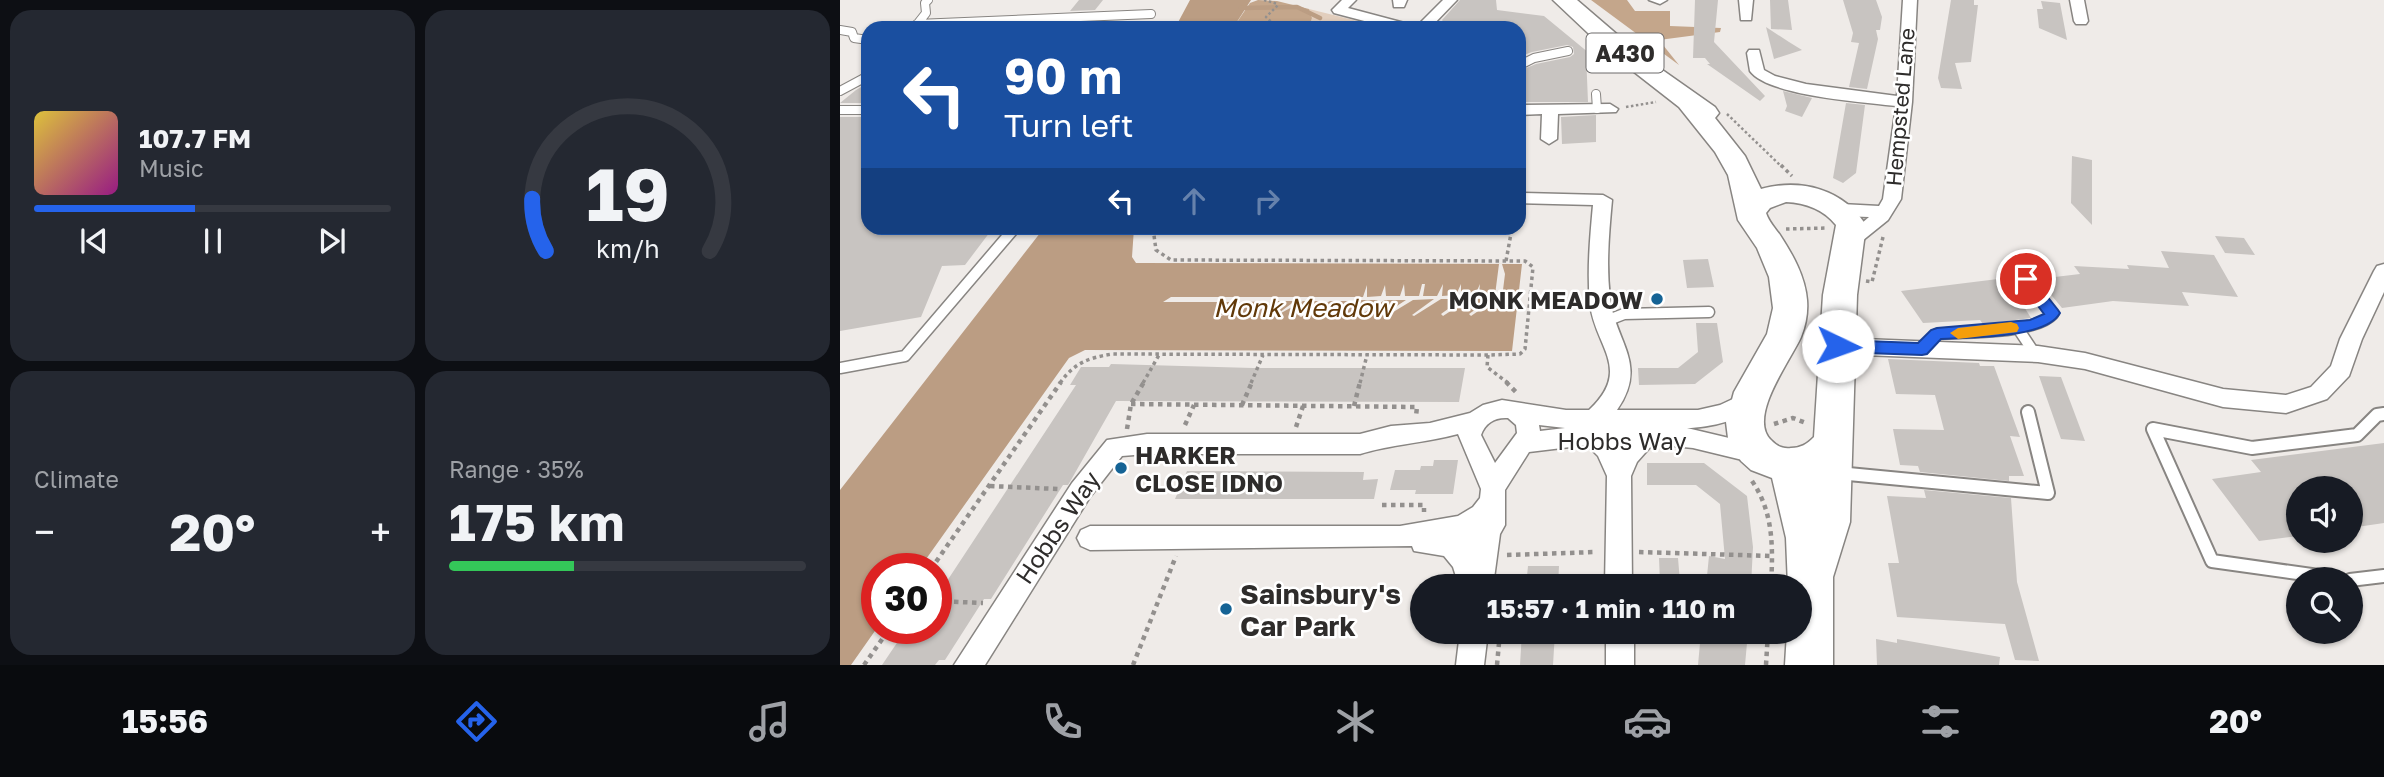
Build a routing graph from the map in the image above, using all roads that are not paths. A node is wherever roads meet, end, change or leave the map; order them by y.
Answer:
1 (928, 0) edge
2 (1349, 0) edge
3 (1450, 0) edge
4 (1564, 0) edge
5 (1746, 0) edge
6 (1910, 0) edge
7 (2077, 0) edge
8 (1151, 14) dead end
9 (1746, 17) dead end
10 (919, 21) edge
11 (1013, 21) edge
12 (1381, 21) edge
13 (1429, 21) edge
14 (2081, 21) dead end
15 (840, 30) edge
16 (861, 39) edge
17 (1568, 51) dead end
18 (1754, 53) dead end
19 (1526, 62) edge
20 (861, 80) edge
21 (840, 91) edge
22 (1684, 99) junction
23 (1904, 102) junction
24 (1601, 104) road end
25 (1550, 109) junction
26 (840, 110) edge
27 (861, 110) edge
28 (1526, 110) edge
29 (1549, 139) dead end
30 (1797, 187) junction
31 (1526, 198) edge
32 (1754, 218) junction
33 (1861, 221) junction
34 (1009, 235) edge
35 (2384, 271) edge
36 (2026, 279) dead end
37 (1709, 312) dead end
38 (1605, 321) junction
39 (2017, 327) junction
40 (1838, 346) junction
41 (1922, 349) junction
42 (2035, 354) junction
43 (840, 368) edge
44 (1619, 388) junction
45 (1750, 400) junction
46 (1517, 412) junction
47 (2028, 412) dead end
48 (2384, 414) edge
49 (1474, 421) junction
50 (1593, 427) junction
51 (1645, 428) junction
52 (1430, 432) junction
53 (1520, 448) junction
54 (1477, 450) junction
55 (1832, 453) junction
56 (1760, 458) junction
57 (1619, 476) junction
58 (1492, 496) junction
59 (1498, 536) junction
60 (1400, 537) junction
61 (1090, 538) dead end
62 (1451, 545) junction
63 (2286, 571) edge
64 (1785, 572) edge
65 (1469, 574) edge
66 (1484, 574) edge
67 (1619, 574) edge
68 (2384, 576) edge
69 (2363, 578) edge
70 (1473, 644) edge
71 (1620, 644) edge
72 (968, 665) edge
73 (1471, 665) edge
74 (1620, 665) edge
75 (1809, 665) edge

1 - 10 lane
2 - 12 street
3 - 13 street
4 - 22 main road, A430
5 - 9 street
6 - 23 street, Hempsted Lane
7 - 14 street
8 - 11 lane
15 - 16 lane
17 - 19 lane
18 - 23 street
20 - 21 lane
22 - 30 main road, A430
22 - 32 main road, A430
23 - 33 street, Hempsted Lane
24 - 25 street
25 - 28 street
25 - 29 street
26 - 27 lane
30 - 32 main road, A430
30 - 33 main road, A430
31 - 38 street
32 - 45 main road, A430
33 - 40 main road, A430
34 - 43 lane
35 - 42 street
36 - 39 lane
37 - 38 lane
38 - 44 street
39 - 41 lane
39 - 42 lane
40 - 41 street
40 - 55 main road, A430
41 - 42 street
44 - 50 street
44 - 51 street
45 - 51 street, Hobbs Way
45 - 56 main road, A430
46 - 49 street
46 - 50 street, Hobbs Way
46 - 53 street
47 - 55 lane
48 - 63 lane
49 - 52 street
49 - 54 street
50 - 51 street, Hobbs Way
50 - 53 street, Hobbs Way
50 - 57 street
51 - 56 street, Hobbs Way
51 - 57 street
52 - 54 street
52 - 72 street, Hobbs Way
53 - 54 street
53 - 58 street
54 - 58 street
55 - 56 main road
55 - 64 main road, A430
56 - 64 main road, A430
57 - 67 street
58 - 59 street
58 - 60 street
59 - 62 street
59 - 66 street
60 - 61 street
60 - 62 street
62 - 65 street
64 - 75 main road, A430
68 - 69 lane
70 - 73 street
71 - 74 street

